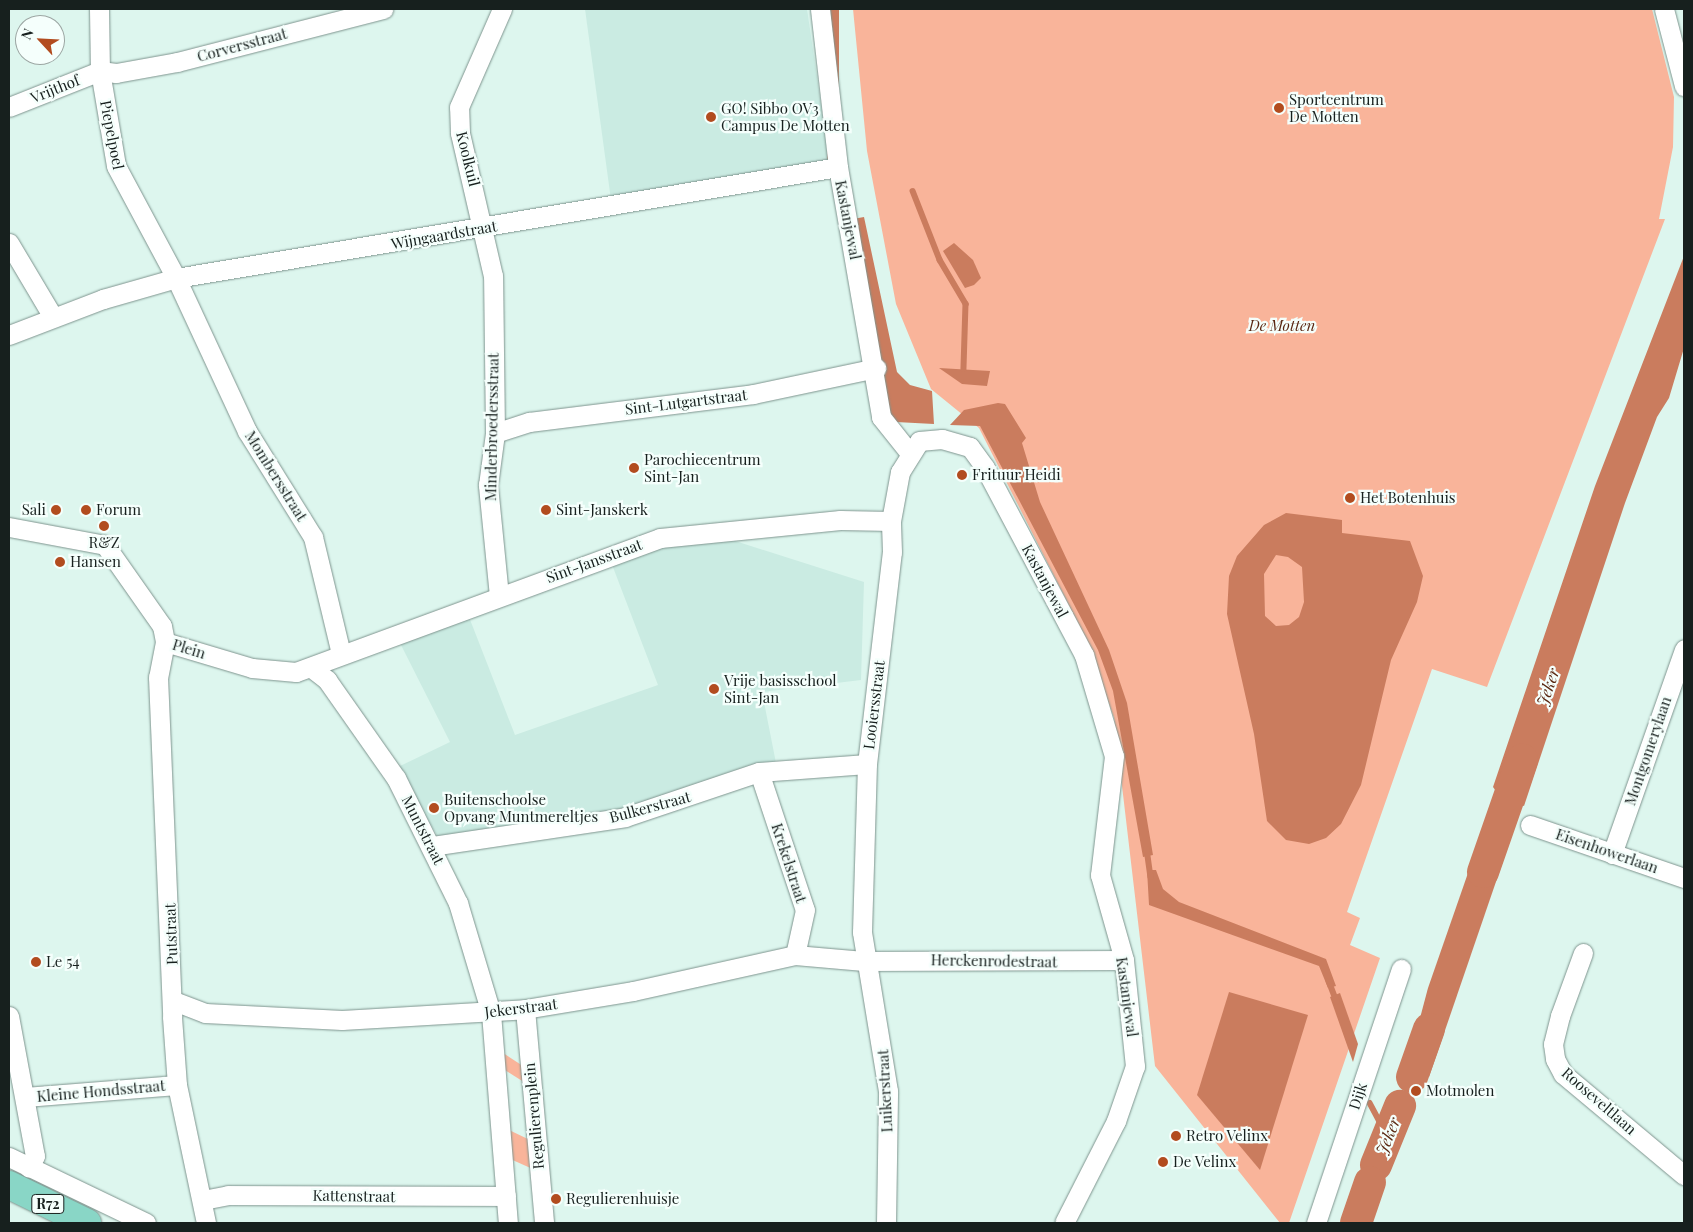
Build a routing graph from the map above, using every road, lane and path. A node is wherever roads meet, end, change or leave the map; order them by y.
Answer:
1 (99, 9) edge
2 (383, 9) edge
3 (502, 9) edge
4 (820, 9) edge
5 (1664, 9) edge
6 (100, 71) junction
7 (1684, 86) edge
8 (9, 107) edge
9 (838, 167) junction
10 (485, 227) junction
11 (9, 243) edge
12 (176, 278) junction
13 (53, 317) junction
14 (9, 335) edge
15 (876, 368) junction
16 (495, 433) junction
17 (908, 452) junction
18 (890, 521) junction
19 (9, 527) edge
20 (499, 596) junction
21 (165, 642) junction
22 (1684, 649) edge
23 (341, 654) junction
24 (313, 669) junction
25 (867, 764) junction
26 (759, 772) junction
27 (1530, 825) dead end
28 (432, 846) junction
29 (1612, 854) junction
30 (1684, 878) edge
31 (1584, 953) dead end
32 (795, 955) junction
33 (1124, 960) junction
34 (864, 961) junction
35 (1401, 969) dead end
36 (174, 1001) junction
37 (525, 1009) junction
38 (492, 1013) junction
39 (9, 1016) edge
40 (178, 1085) junction
41 (25, 1097) junction
42 (9, 1157) edge
43 (29, 1167) junction
44 (1684, 1175) edge
45 (9, 1185) edge
46 (506, 1196) junction
47 (203, 1200) junction
48 (9, 1205) edge
49 (52, 1223) edge
50 (87, 1223) edge
51 (146, 1223) edge
52 (206, 1223) edge
53 (508, 1223) edge
54 (544, 1223) edge
55 (886, 1223) edge
56 (1064, 1223) edge
57 (1316, 1223) edge

1 - 6 street, Piepelpoel
2 - 6 street, Corversstraat
3 - 10 street, Koolkuil
4 - 9 street, Kastanjewal
5 - 7 street
6 - 8 street, Vrijthof
6 - 12 street, Piepelpoel
9 - 10 street, Wijngaardstraat
9 - 15 street, Kastanjewal
10 - 12 street, Wijngaardstraat
10 - 16 street, Minderbroedersstraat
11 - 13 street
12 - 13 street, Wijngaardstraat
12 - 23 street, Mombersstraat
13 - 14 street, Wijngaardstraat
15 - 16 street, Sint-Lutgartstraat
15 - 17 street, Kastanjewal
16 - 20 street, Minderbroedersstraat
17 - 18 street, Looiersstraat
17 - 33 street, Kastanjewal
18 - 20 street, Sint-Jansstraat
18 - 25 street, Looiersstraat
19 - 21 street, Plein
20 - 23 street, Sint-Jansstraat
21 - 24 street, Plein
21 - 36 street, Putstraat
22 - 29 street, Montgomerylaan
23 - 24 street, Sint-Jansstraat
24 - 28 street, Muntstraat
25 - 26 street, Bulkerstraat
25 - 34 street, Looiersstraat
26 - 28 street, Bulkerstraat
26 - 32 street, Krekelstraat
27 - 29 street, Eisenhowerlaan
28 - 38 street, Muntstraat
29 - 30 street, Eisenhowerlaan
31 - 44 street, Rooseveltlaan
32 - 34 street, Jekerstraat
32 - 37 street, Jekerstraat
33 - 34 street, Herckenrodestraat
33 - 56 street, Kastanjewal
34 - 55 street, Luikerstraat
35 - 57 street, Dijk
36 - 38 street, Jekerstraat
36 - 40 street, Putstraat
37 - 38 street, Jekerstraat
37 - 54 street, Regulierenplein
38 - 46 street
39 - 41 street
40 - 41 street, Kleine Hondsstraat
40 - 47 street, Putstraat
41 - 43 street
42 - 43 street
43 - 51 street
45 - 50 main road, R72
46 - 47 street, Kattenstraat
46 - 53 street
47 - 52 street, Putstraat
48 - 49 main road, R72

